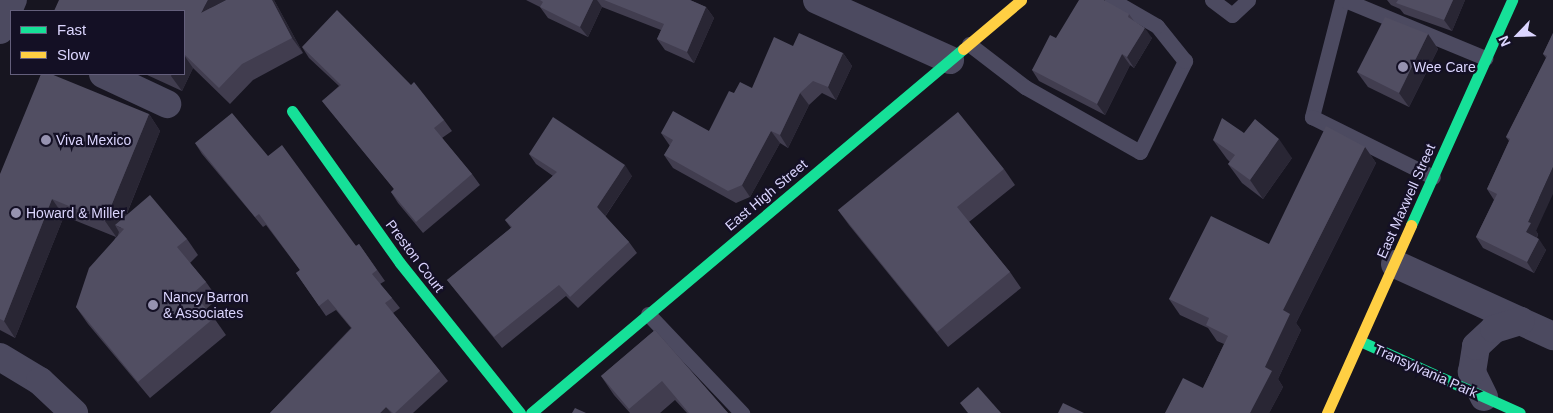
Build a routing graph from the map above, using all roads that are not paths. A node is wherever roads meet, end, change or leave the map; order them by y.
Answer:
1 (12, 0) edge
2 (817, 0) edge
3 (1021, 0) edge
4 (1112, 0) edge
5 (1212, 0) edge
6 (1248, 0) edge
7 (1343, 0) edge
8 (1512, 0) edge
9 (3, 28) edge
10 (959, 52) junction
11 (1485, 58) junction
12 (105, 75) edge
13 (167, 104) dead end
14 (292, 111) dead end
15 (1433, 178) junction
16 (1394, 264) junction
17 (648, 314) junction
18 (1521, 321) junction
19 (1553, 336) edge
20 (1360, 341) junction
21 (0, 357) edge
22 (1484, 397) junction
23 (74, 413) edge
24 (520, 413) edge
25 (531, 413) edge
26 (742, 413) edge
27 (1328, 413) edge
28 (1520, 413) edge

1 - 9 street
2 - 10 street
3 - 10 main road, East High Street
4 - 10 lane
5 - 6 lane
7 - 11 lane
7 - 15 lane
8 - 11 main road, East Maxwell Street
10 - 17 main road, East High Street
11 - 15 main road, East Maxwell Street
12 - 13 street
14 - 24 main road, Preston Court
15 - 16 main road, East Maxwell Street
16 - 18 street
16 - 20 main road, East Maxwell Street
17 - 25 main road, East High Street
17 - 26 lane
18 - 19 street
18 - 22 street
20 - 22 main road, Transylvania Park
20 - 27 main road, East Maxwell Street
21 - 23 street
22 - 28 main road, Transylvania Park

